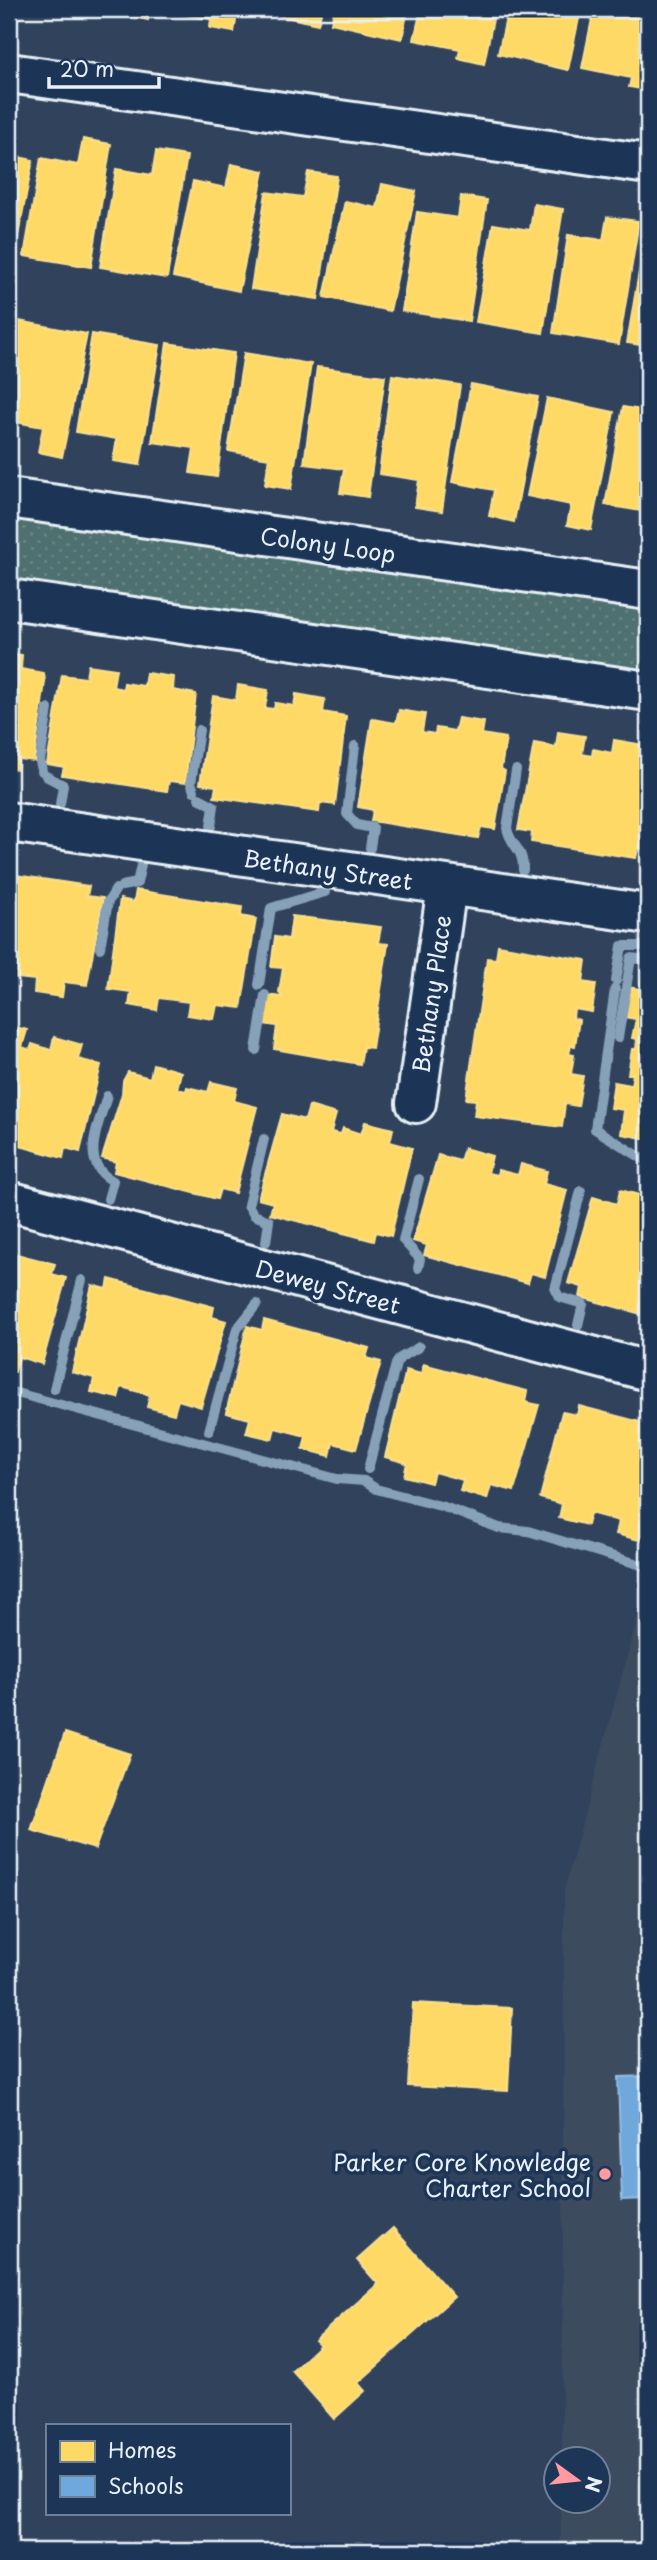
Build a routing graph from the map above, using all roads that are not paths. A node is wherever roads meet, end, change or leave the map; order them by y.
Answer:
1 (9, 73) edge
2 (648, 164) edge
3 (9, 498) edge
4 (648, 590) edge
5 (9, 599) edge
6 (648, 691) edge
7 (9, 822) edge
8 (447, 886) junction
9 (648, 914) edge
10 (416, 1103) dead end
11 (9, 1201) edge
12 (648, 1371) edge

1 - 2 street
3 - 4 street, Colony Loop
5 - 6 street
7 - 8 street, Bethany Street
8 - 9 street, Bethany Street
8 - 10 street, Bethany Place
11 - 12 street, Dewey Street

